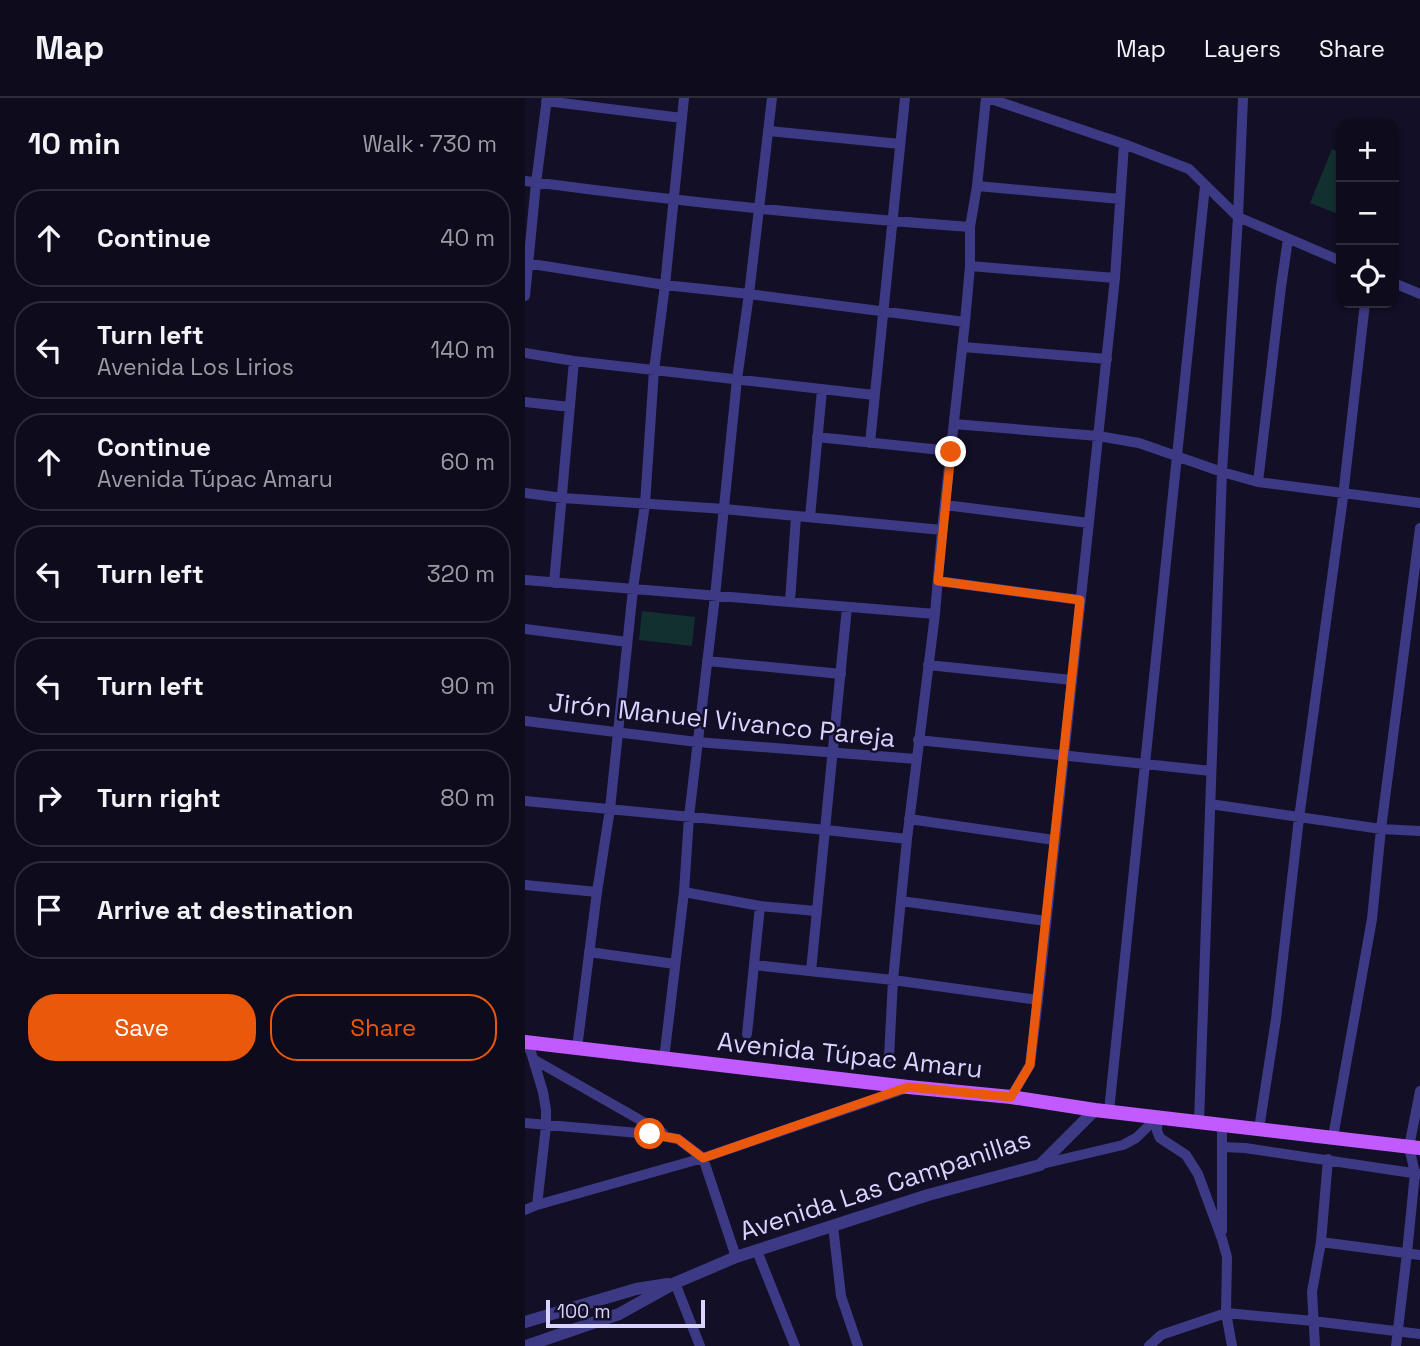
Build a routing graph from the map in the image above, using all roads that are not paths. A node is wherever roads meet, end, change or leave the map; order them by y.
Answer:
1 (684, 98) edge
2 (772, 98) edge
3 (905, 98) edge
4 (987, 98) edge
5 (1243, 98) edge
6 (547, 99) edge
7 (682, 118) junction
8 (769, 131) junction
9 (900, 144) junction
10 (1124, 144) junction
11 (525, 181) edge
12 (536, 183) junction
13 (977, 186) junction
14 (1205, 186) junction
15 (1120, 199) junction
16 (673, 200) junction
17 (759, 209) junction
18 (1238, 217) junction
19 (891, 221) junction
20 (970, 227) junction
21 (1288, 239) junction
22 (1336, 259) edge
23 (526, 263) edge
24 (970, 266) junction
25 (1115, 278) junction
26 (665, 285) junction
27 (1399, 285) edge
28 (749, 294) junction
29 (1420, 294) edge
30 (525, 296) edge
31 (1364, 308) edge
32 (882, 311) junction
33 (965, 322) junction
34 (963, 347) junction
35 (525, 354) edge
36 (1107, 359) junction
37 (573, 361) junction
38 (654, 370) junction
39 (737, 379) junction
40 (822, 390) junction
41 (874, 396) junction
42 (525, 402) edge
43 (570, 407) junction
44 (954, 424) junction
45 (1098, 436) junction
46 (817, 437) junction
47 (870, 443) junction
48 (951, 452) junction
49 (1178, 456) junction
50 (1222, 472) junction
51 (1258, 482) junction
52 (1343, 492) junction
53 (525, 493) edge
54 (563, 498) junction
55 (645, 503) junction
56 (1420, 503) edge
57 (945, 505) junction
58 (724, 509) junction
59 (796, 517) junction
60 (810, 517) junction
61 (1089, 523) junction
62 (1420, 528) edge
63 (942, 530) junction
64 (525, 580) edge
65 (938, 581) junction
66 (554, 583) junction
67 (633, 589) junction
68 (715, 596) junction
69 (1080, 600) junction
70 (790, 601) junction
71 (847, 607) junction
72 (935, 614) junction
73 (525, 629) edge
74 (627, 642) junction
75 (707, 661) junction
76 (928, 665) junction
77 (841, 674) junction
78 (1072, 680) junction
79 (525, 721) edge
80 (618, 733) junction
81 (918, 740) junction
82 (697, 742) junction
83 (833, 754) junction
84 (1063, 756) junction
85 (916, 759) junction
86 (1146, 765) junction
87 (1211, 771) junction
88 (525, 801) edge
89 (1210, 804) junction
90 (610, 809) junction
91 (689, 817) junction
92 (1299, 818) junction
93 (909, 819) junction
94 (826, 830) junction
95 (1381, 830) junction
96 (1420, 831) edge
97 (907, 839) junction
98 (1054, 839) junction
99 (525, 885) edge
100 (597, 892) junction
101 (684, 892) junction
102 (901, 901) junction
103 (760, 906) junction
104 (816, 911) junction
105 (1046, 921) junction
106 (590, 952) junction
107 (675, 964) junction
108 (754, 965) junction
109 (811, 971) junction
110 (893, 980) junction
111 (1038, 1000) junction
112 (747, 1034) dead end
113 (525, 1042) edge
114 (577, 1048) junction
115 (889, 1057) dead end
116 (533, 1059) junction
117 (664, 1059) junction
118 (908, 1087) junction
119 (1420, 1091) edge
120 (1011, 1097) junction
121 (1102, 1110) junction
122 (1158, 1117) junction
123 (1199, 1122) junction
124 (525, 1123) edge
125 (1222, 1124) junction
126 (546, 1126) junction
127 (1259, 1129) junction
128 (670, 1137) junction
129 (1333, 1138) junction
130 (1222, 1147) junction
131 (1415, 1147) edge
132 (703, 1158) junction
133 (1328, 1159) junction
134 (1040, 1165) junction
135 (1417, 1173) edge
136 (537, 1205) junction
137 (525, 1210) edge
138 (833, 1226) junction
139 (1222, 1239) junction
140 (1321, 1242) junction
141 (757, 1251) junction
142 (1408, 1254) junction
143 (1420, 1255) edge
144 (736, 1257) junction
145 (675, 1283) junction
146 (1226, 1313) junction
147 (1313, 1321) junction
148 (525, 1322) edge
149 (1398, 1331) junction
150 (1420, 1334) edge
151 (526, 1346) edge
152 (700, 1346) edge
153 (795, 1346) edge
154 (858, 1346) edge
155 (1149, 1346) edge
156 (1232, 1346) edge
157 (1315, 1346) edge
158 (1396, 1346) edge

1 - 7 street
2 - 8 street
3 - 9 street
4 - 10 street
4 - 13 street
5 - 18 street
6 - 7 street
6 - 12 street
7 - 16 street
8 - 9 street
8 - 17 street
9 - 19 street
10 - 14 street
10 - 15 street
11 - 12 street
12 - 16 street
12 - 23 street
13 - 15 street
13 - 20 street
14 - 18 street
14 - 49 street
15 - 25 street
16 - 17 street
16 - 26 street
17 - 19 street
17 - 28 street
18 - 21 street
18 - 50 street
19 - 20 street
19 - 32 street
20 - 24 street
21 - 22 street
21 - 51 street
23 - 26 street
23 - 30 street
24 - 25 street
24 - 33 street
25 - 36 street
26 - 28 street
26 - 38 street
27 - 29 street
28 - 32 street
28 - 39 street
31 - 52 street
32 - 33 street
32 - 41 street
33 - 34 street
34 - 36 street
34 - 44 street
35 - 37 street
36 - 45 street
37 - 38 street
37 - 43 street
38 - 39 street
38 - 55 street
39 - 40 street
39 - 58 street
40 - 41 street
40 - 46 street
41 - 47 street
42 - 43 street
43 - 54 street
44 - 45 street
44 - 48 street
45 - 49 street
45 - 61 street
46 - 47 street
46 - 60 street
47 - 48 street
48 - 57 street
49 - 50 street
49 - 86 street
50 - 51 street
50 - 87 street
51 - 52 street
52 - 56 street
52 - 92 street
53 - 54 street
54 - 55 street
54 - 66 street
55 - 58 street
55 - 67 street
57 - 61 street
57 - 63 street
58 - 59 street
58 - 68 street
59 - 60 street
59 - 70 street
60 - 63 street
61 - 69 street
62 - 95 street
63 - 65 street
64 - 66 street
65 - 69 street
65 - 72 street
66 - 67 street
67 - 68 street
67 - 74 street
68 - 70 street
68 - 75 street
69 - 78 street
70 - 71 street
71 - 72 street
71 - 77 street
72 - 76 street
73 - 74 street
74 - 80 street
75 - 77 street
75 - 82 street
76 - 78 street
76 - 81 street
77 - 83 street
78 - 84 street
79 - 80 street, Jirón Manuel Vivanco Pareja
80 - 82 street, Jirón Manuel Vivanco Pareja
80 - 90 street
81 - 84 street
81 - 85 street
82 - 83 street, Jirón Manuel Vivanco Pareja
82 - 91 street
83 - 85 street, Jirón Manuel Vivanco Pareja
83 - 94 street
84 - 86 street
84 - 98 street
85 - 93 street
86 - 87 street
86 - 121 street
87 - 89 street
88 - 90 street
89 - 92 street
89 - 123 street
90 - 91 street
90 - 100 street
91 - 94 street
91 - 101 street
92 - 95 street
92 - 127 street
93 - 97 street
93 - 98 street
94 - 97 street
94 - 104 street
95 - 96 street
95 - 129 street
97 - 102 street
98 - 105 street
99 - 100 street
100 - 106 street
101 - 103 street
101 - 107 street
102 - 105 street
102 - 110 street
103 - 104 street
103 - 108 street
104 - 109 street
105 - 111 street
106 - 107 street
106 - 114 street
107 - 117 street
108 - 109 street
108 - 112 street
109 - 110 street
110 - 111 street
110 - 115 street
111 - 120 street
113 - 114 main road, Avenida Túpac Amaru
113 - 116 street
114 - 117 main road, Avenida Túpac Amaru
116 - 126 street
116 - 128 street
117 - 118 main road, Avenida Túpac Amaru
118 - 120 main road, Avenida Túpac Amaru
118 - 132 street
119 - 131 street
120 - 121 main road, Avenida Túpac Amaru
121 - 122 main road, Avenida Túpac Amaru
121 - 134 street, Avenida Las Campanillas
122 - 123 main road, Avenida Túpac Amaru
122 - 134 street
122 - 139 street
123 - 125 main road, Avenida Túpac Amaru
124 - 126 street
125 - 127 main road, Avenida Túpac Amaru
125 - 130 street
126 - 128 street
126 - 136 street
127 - 129 main road, Avenida Túpac Amaru
128 - 132 street
129 - 131 main road, Avenida Túpac Amaru
130 - 133 street
130 - 139 street
131 - 135 street
132 - 136 street
132 - 144 street
133 - 135 street
133 - 140 street
134 - 138 street, Avenida Las Campanillas
135 - 142 street
136 - 137 street
138 - 141 street, Avenida Las Campanillas
138 - 154 street
139 - 146 street
140 - 142 street
140 - 147 street
141 - 144 street, Avenida Las Campanillas
141 - 153 street
142 - 143 street
142 - 149 street
144 - 145 street, Avenida Las Campanillas
145 - 148 street, Avenida Las Campanillas
145 - 151 street, Avenida Las Campanillas
145 - 152 street
146 - 147 street
146 - 155 street
146 - 156 street
147 - 149 street
147 - 157 street
149 - 150 street
149 - 158 street

